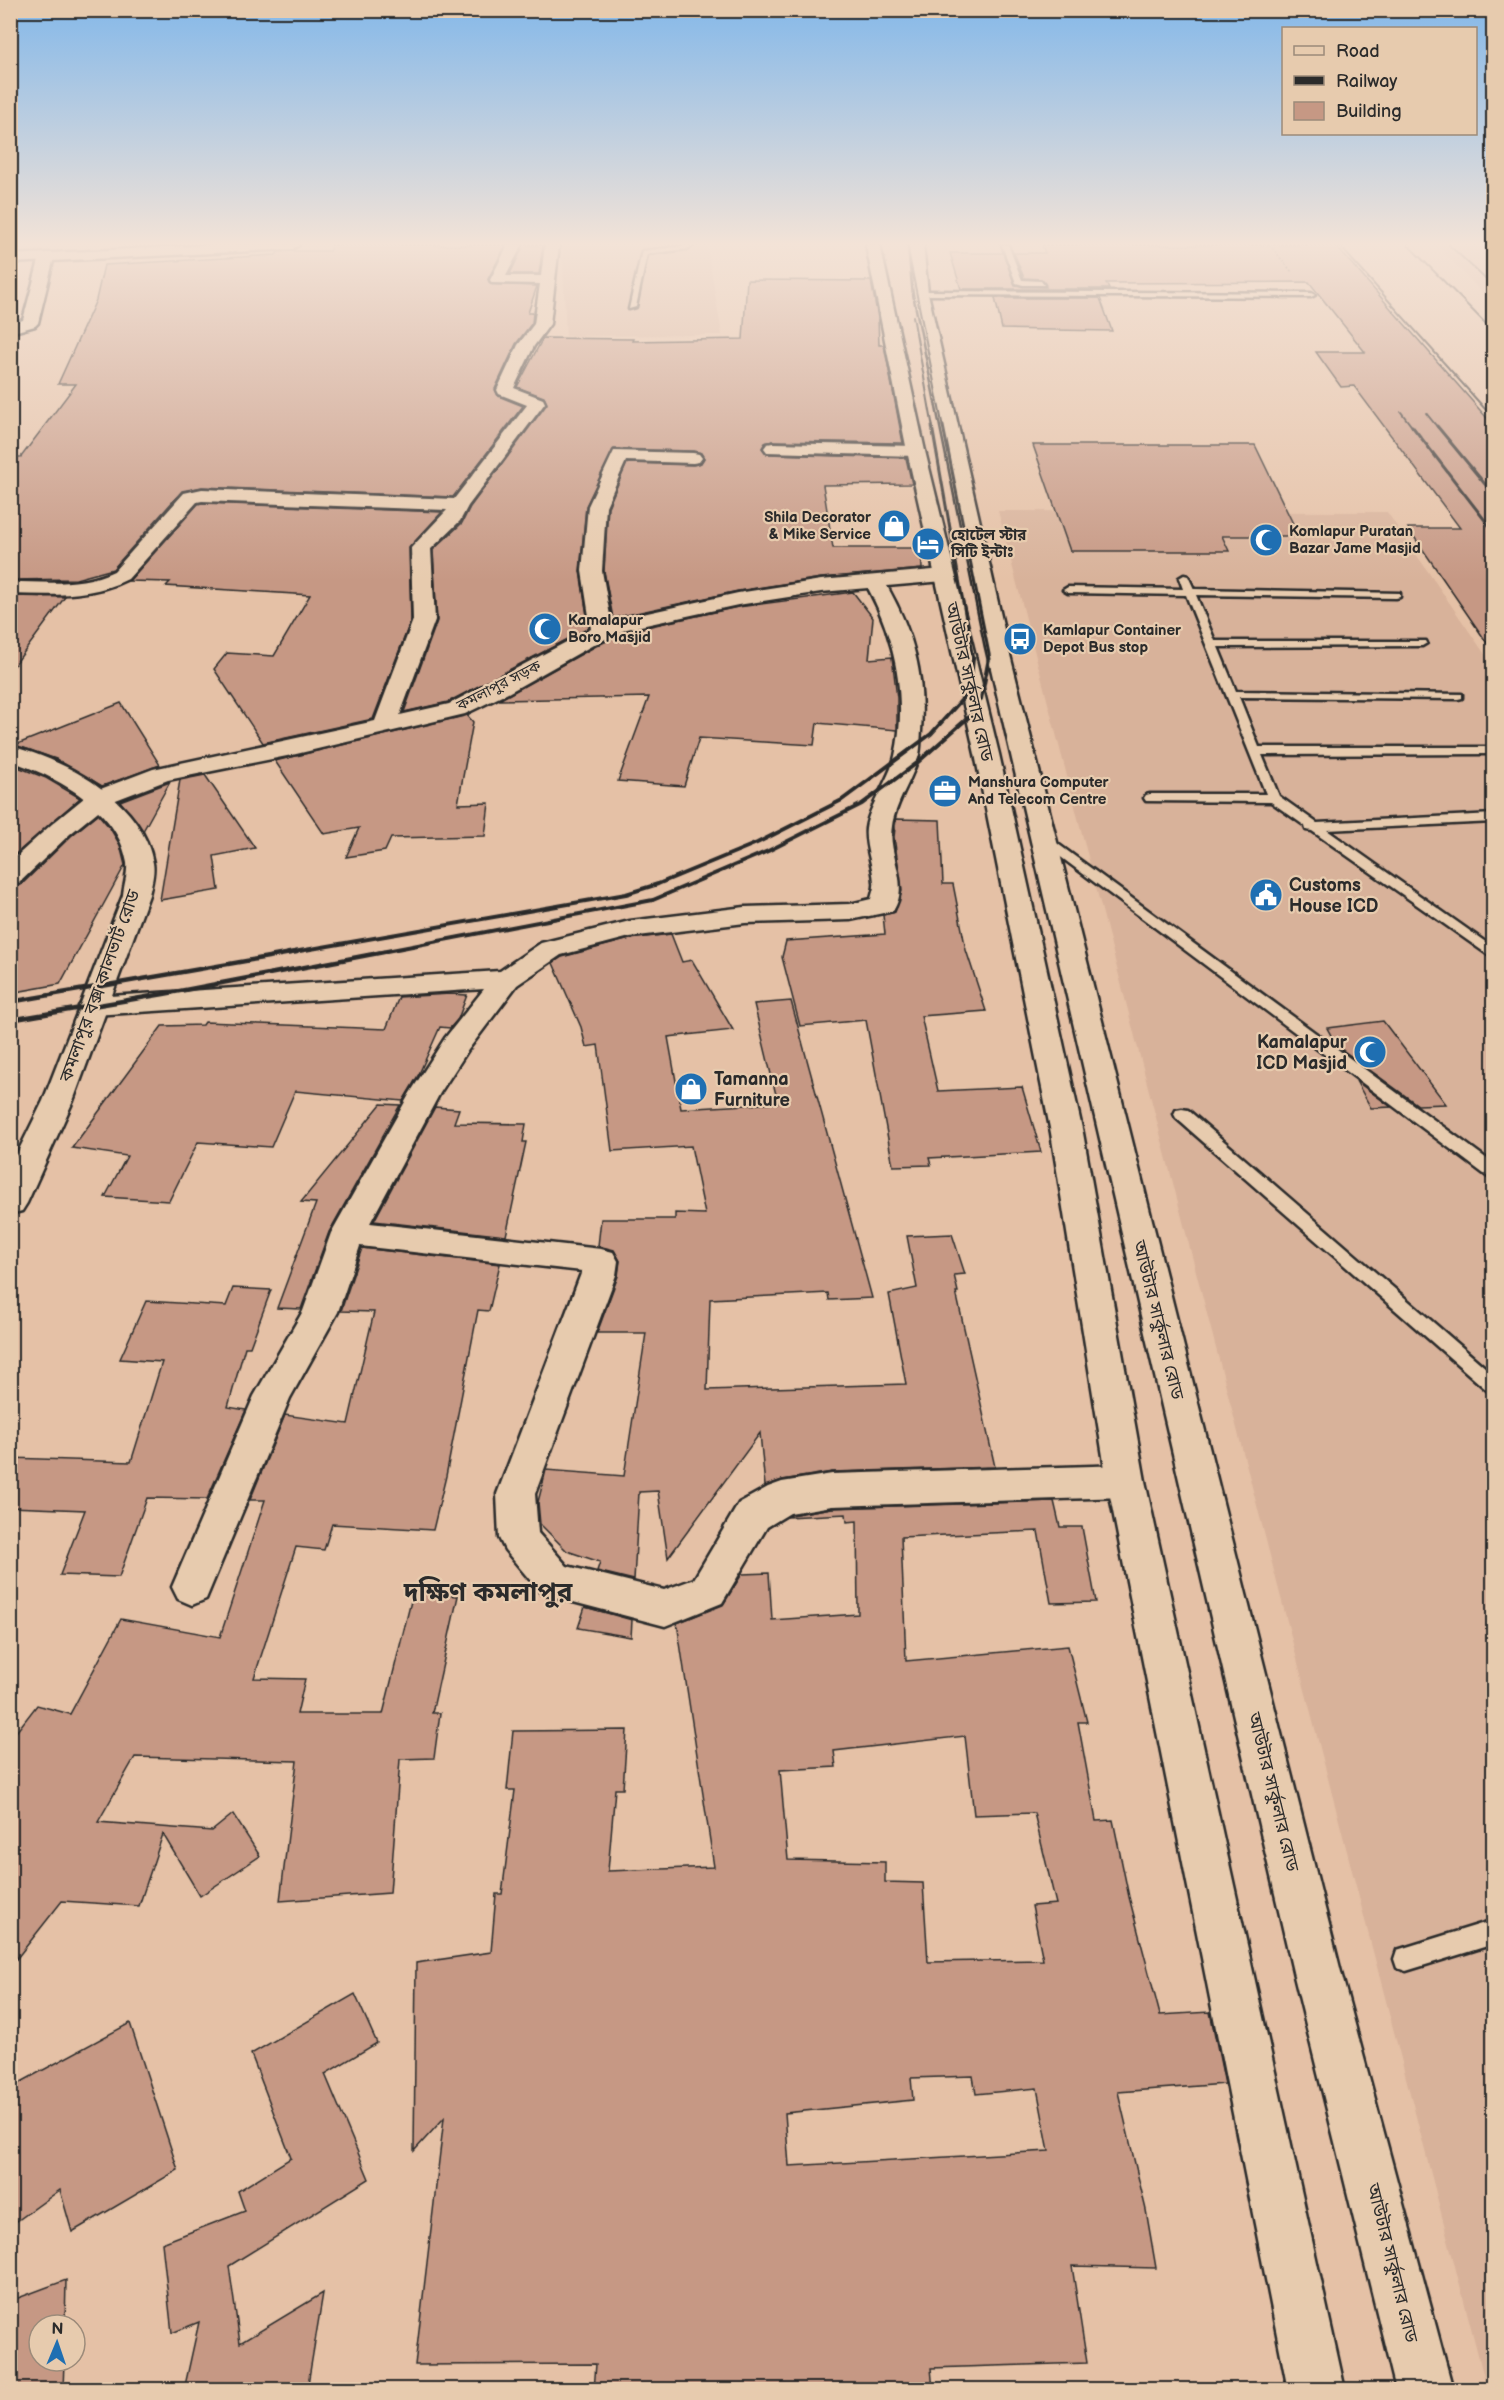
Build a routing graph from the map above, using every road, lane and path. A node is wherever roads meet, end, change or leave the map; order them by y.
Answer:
1 (520, 357) edge
2 (891, 357) edge
3 (934, 357) edge
4 (773, 448) dead end
5 (693, 458) dead end
6 (908, 462) junction
7 (459, 505) junction
8 (944, 575) junction
9 (1184, 578) dead end
10 (874, 581) junction
11 (10, 588) edge
12 (1068, 590) dead end
13 (1189, 592) junction
14 (1396, 595) dead end
15 (602, 632) junction
16 (1422, 643) dead end
17 (1211, 644) junction
18 (1231, 694) junction
19 (1458, 696) dead end
20 (385, 725) junction
21 (1489, 750) dead end
22 (1254, 751) junction
23 (10, 753) edge
24 (99, 798) junction
25 (1149, 798) dead end
26 (1274, 798) junction
27 (1494, 818) edge
28 (1311, 827) junction
29 (1043, 837) junction
30 (10, 877) edge
31 (1494, 955) edge
32 (507, 979) junction
33 (94, 1006) junction
34 (1182, 1114) dead end
35 (1494, 1173) edge
36 (10, 1203) edge
37 (348, 1233) junction
38 (1494, 1386) edge
39 (1126, 1481) junction
40 (192, 1587) dead end
41 (1494, 1932) edge
42 (1406, 1959) dead end
43 (1317, 2390) edge
44 (1425, 2390) edge

1 - 7 street
2 - 6 street, আউটার সার্কুলার রোড
3 - 29 street, আউটার সার্কুলার রোড
4 - 6 street
5 - 15 street
6 - 8 street, আউটার সার্কুলার রোড
7 - 11 street
7 - 20 street
8 - 10 street, কমলাপুর সড়ক
8 - 39 street, আউটার সার্কুলার রোড
9 - 13 lane
10 - 15 street, কমলাপুর সড়ক
10 - 32 street
12 - 13 lane
13 - 14 lane
13 - 17 lane
15 - 20 street, কমলাপুর সড়ক
16 - 17 lane
17 - 18 lane
18 - 19 lane
18 - 22 lane
20 - 24 street, কমলাপুর সড়ক
21 - 22 lane
22 - 26 lane
23 - 24 street, কমলাপুর বক্স কালভার্ট রোড
24 - 30 street, কমলাপুর সড়ক
24 - 33 street, কমলাপুর বক্স কালভার্ট রোড
25 - 26 lane
26 - 28 lane
27 - 28 lane
28 - 31 lane
29 - 35 lane
29 - 44 street, আউটার সার্কুলার রোড
32 - 33 street
32 - 37 street
33 - 36 street, কমলাপুর বক্স কালভার্ট রোড
34 - 38 lane
37 - 39 street
37 - 40 street
39 - 43 street, আউটার সার্কুলার রোড
41 - 42 lane

